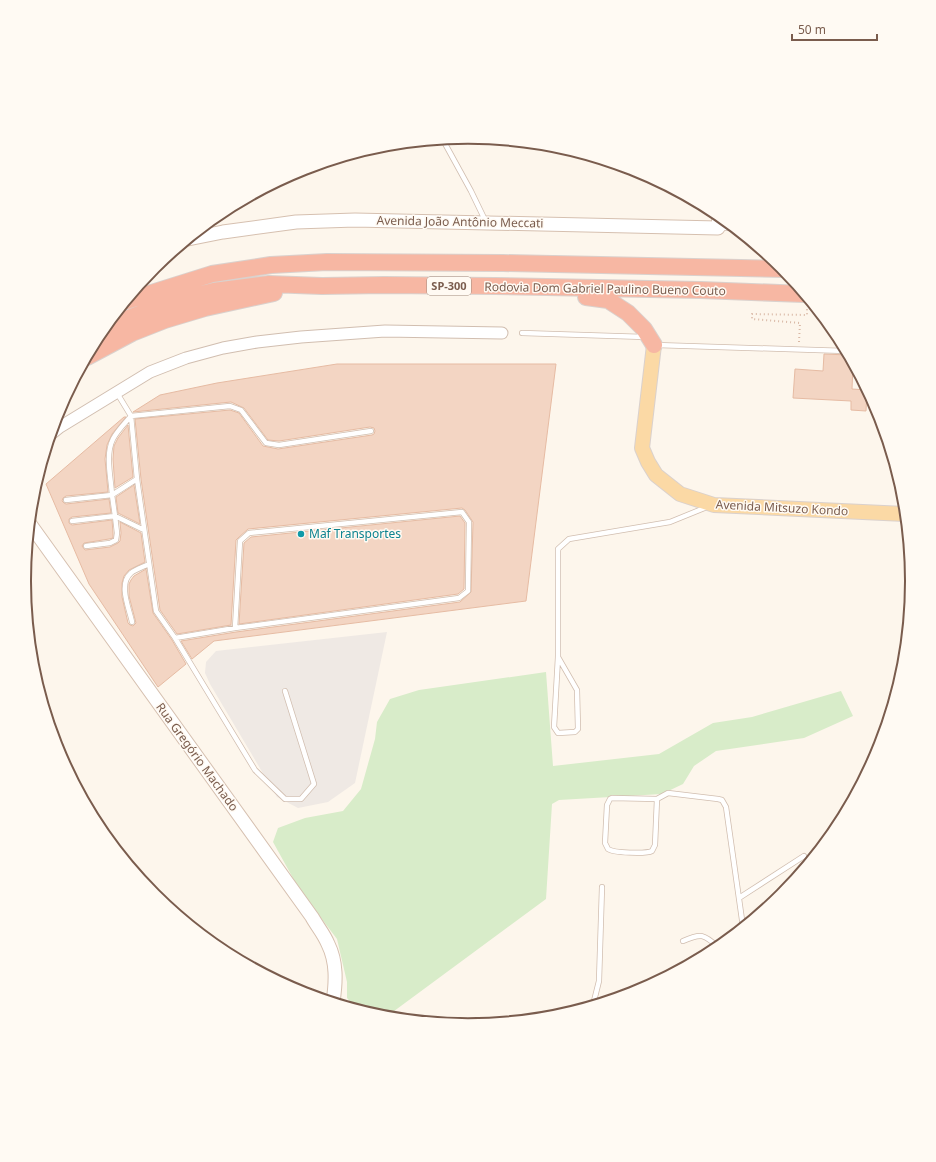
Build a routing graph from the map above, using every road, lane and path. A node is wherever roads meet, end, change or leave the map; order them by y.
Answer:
1 (446, 145) edge
2 (715, 221) edge
3 (486, 222) junction
4 (198, 237) edge
5 (774, 269) edge
6 (322, 286) junction
7 (495, 286) junction
8 (135, 298) edge
9 (802, 299) edge
10 (806, 304) edge
11 (114, 326) edge
12 (502, 333) dead end
13 (522, 333) dead end
14 (652, 341) junction
15 (799, 350) junction
16 (839, 351) edge
17 (96, 352) edge
18 (117, 393) junction
19 (131, 416) junction
20 (59, 428) edge
21 (371, 431) dead end
22 (137, 479) junction
23 (112, 495) junction
24 (66, 500) dead end
25 (714, 505) junction
26 (900, 514) edge
27 (115, 516) junction
28 (72, 521) dead end
29 (34, 530) edge
30 (144, 530) junction
31 (86, 546) dead end
32 (149, 564) junction
33 (132, 622) dead end
34 (235, 628) junction
35 (175, 638) junction
36 (558, 657) junction
37 (285, 691) dead end
38 (657, 799) junction
39 (804, 856) dead end
40 (602, 887) dead end
41 (739, 898) junction
42 (742, 921) edge
43 (683, 941) dead end
44 (713, 943) edge
45 (334, 997) edge
46 (594, 999) edge

1 - 3 lane
2 - 3 main road, Avenida João Antônio Meccati
3 - 4 main road, Avenida João Antônio Meccati
5 - 8 highway, Rodovia Dom Gabriel Paulino Bueno Couto / SP-300
6 - 7 highway, Rodovia Dom Gabriel Paulino Bueno Couto / SP-300
6 - 11 highway, Rodovia Dom Gabriel Paulino Bueno Couto / SP-300
6 - 17 highway
7 - 9 highway, Rodovia Dom Gabriel Paulino Bueno Couto / SP-300
7 - 14 highway
10 - 15 path
12 - 18 street
13 - 14 lane
14 - 15 lane
14 - 25 main road, Avenida Mitsuzo Kondo
15 - 16 lane
18 - 19 lane
18 - 20 street
19 - 21 lane
19 - 22 lane
19 - 23 lane
22 - 23 lane
22 - 30 lane
23 - 24 lane
23 - 27 lane
25 - 26 main road, Avenida Mitsuzo Kondo
25 - 36 lane
27 - 28 lane
27 - 30 lane
27 - 31 lane
29 - 45 main road, Rua Gregório Machado
30 - 32 lane
32 - 33 lane
32 - 35 lane
34 - 34 lane
34 - 35 lane
35 - 37 lane
36 - 36 lane
38 - 38 lane
38 - 41 lane
39 - 41 lane
40 - 46 lane
41 - 42 lane
43 - 44 lane

